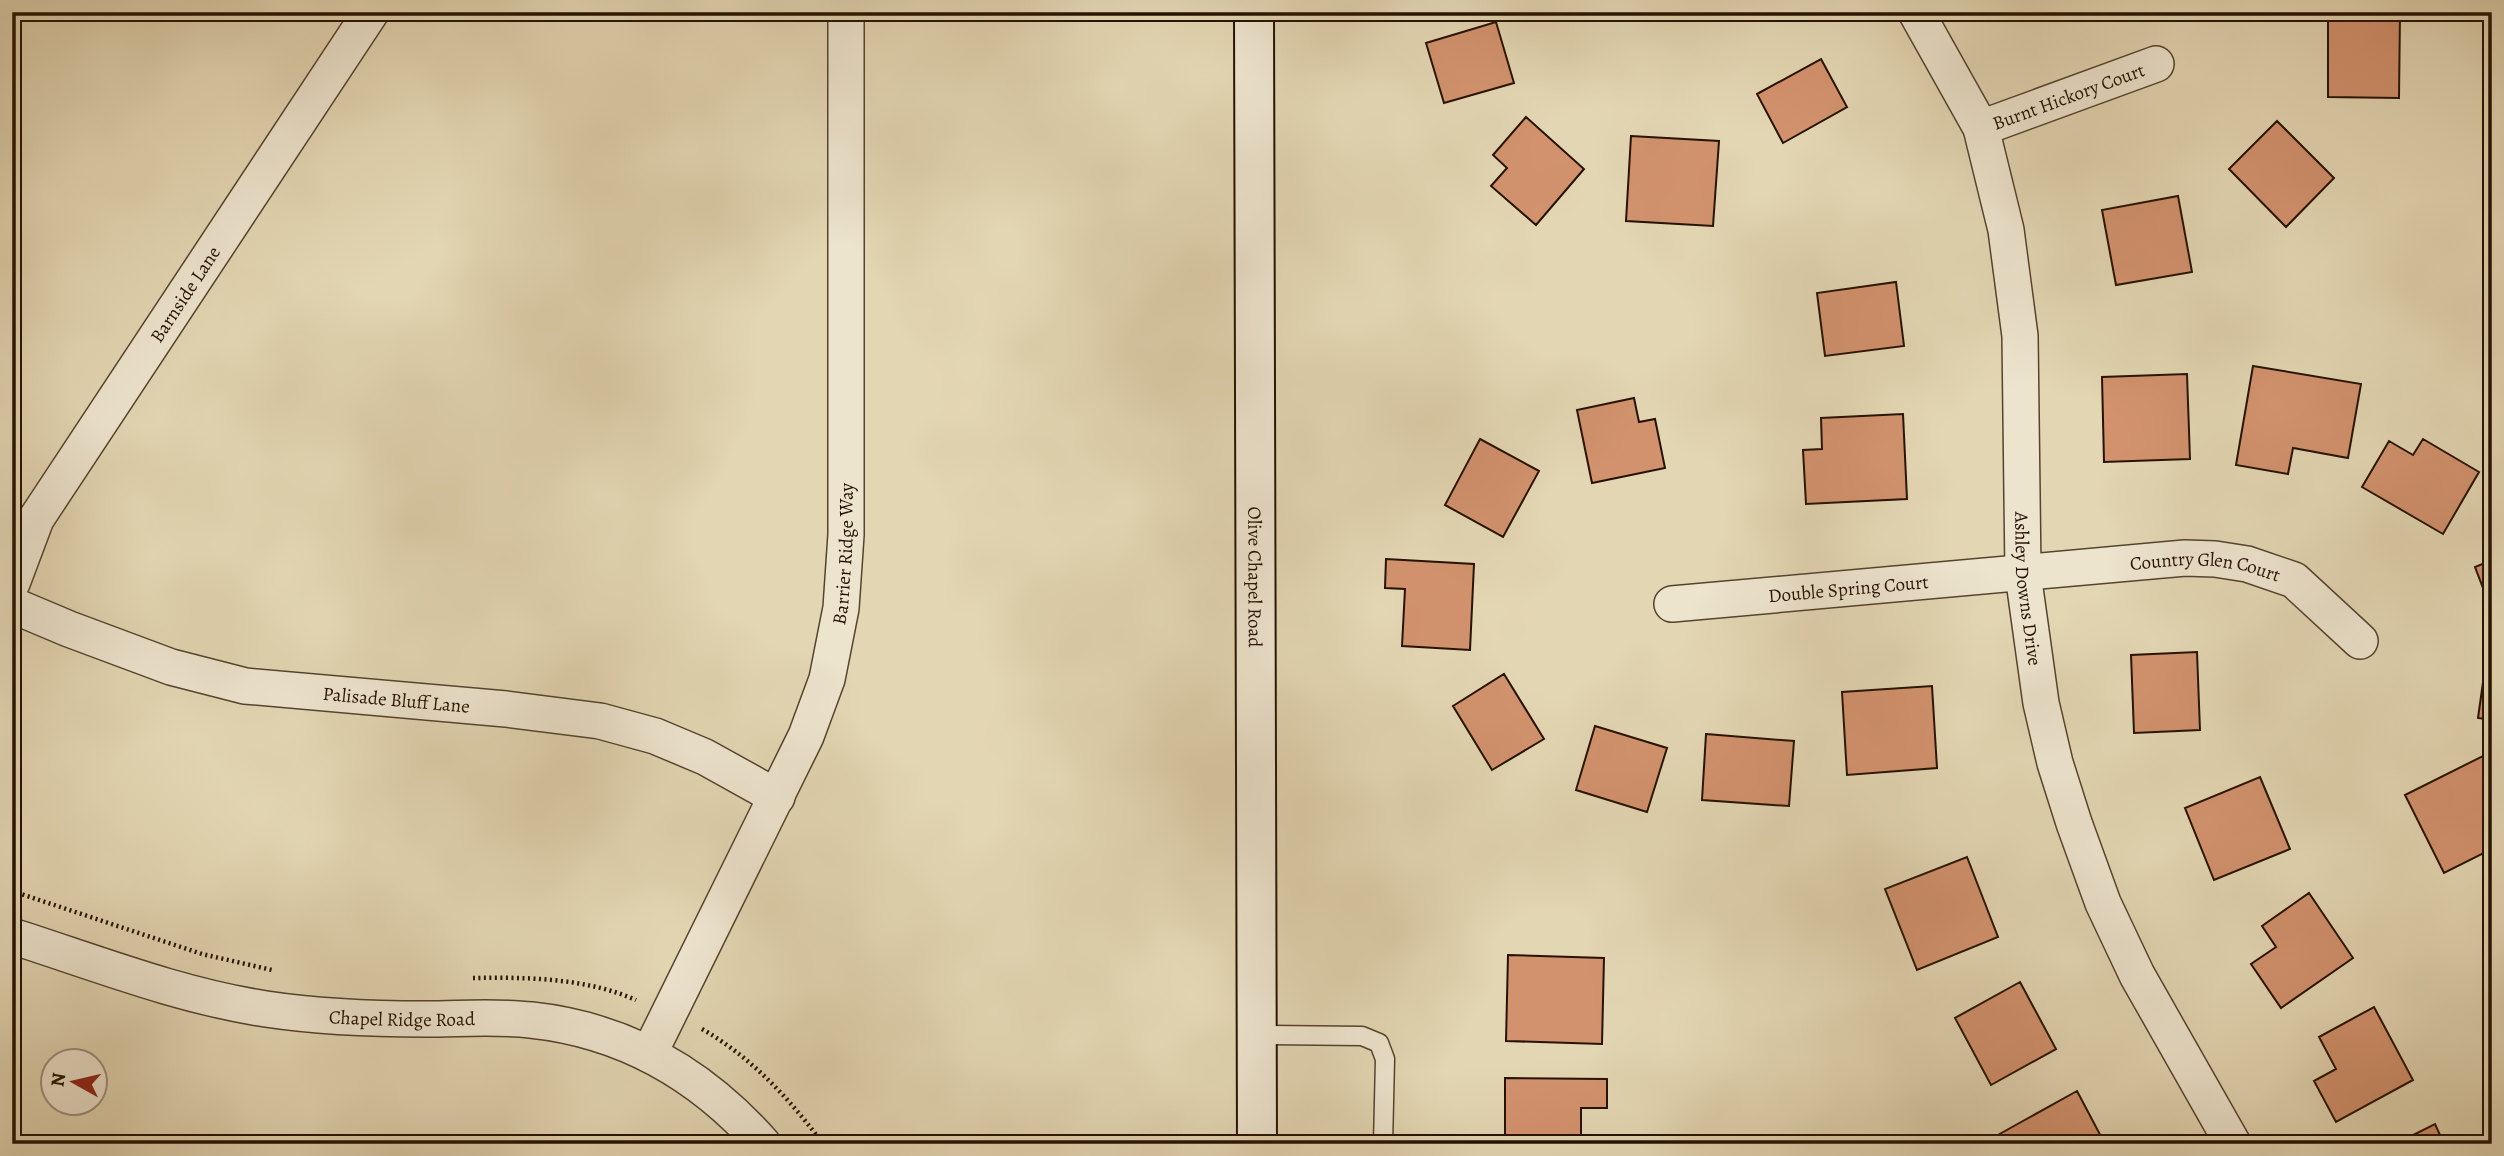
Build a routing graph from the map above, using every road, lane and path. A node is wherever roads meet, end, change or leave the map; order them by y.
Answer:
1 (371, 12) edge
2 (846, 12) edge
3 (1254, 12) edge
4 (1916, 12) edge
5 (2156, 64) dead end
6 (1981, 128) junction
7 (2023, 574) junction
8 (12, 583) edge
9 (1672, 604) dead end
10 (12, 605) edge
11 (2360, 641) dead end
12 (777, 797) junction
13 (12, 891) edge
14 (12, 936) edge
15 (278, 971) dead end
16 (464, 978) dead end
17 (634, 1000) dead end
18 (698, 1027) dead end
19 (1257, 1035) junction
20 (649, 1054) junction
21 (763, 1144) edge
22 (823, 1144) edge
23 (1257, 1144) edge
24 (1384, 1144) edge
25 (2233, 1144) edge

1 - 8 street, Barnside Lane
2 - 12 street, Barrier Ridge Way
3 - 19 main road, Olive Chapel Road
4 - 6 street, Ashley Downs Drive
5 - 6 street, Burnt Hickory Court
6 - 7 street, Ashley Downs Drive
7 - 9 street, Double Spring Court
7 - 11 street, Country Glen Court
7 - 25 street, Ashley Downs Drive
10 - 12 street, Palisade Bluff Lane
12 - 20 street, Barrier Ridge Way
13 - 15 path
14 - 20 street, Chapel Ridge Road
16 - 17 path
18 - 22 path
19 - 23 main road, Olive Chapel Road
19 - 24 lane
20 - 21 street, Chapel Ridge Road

